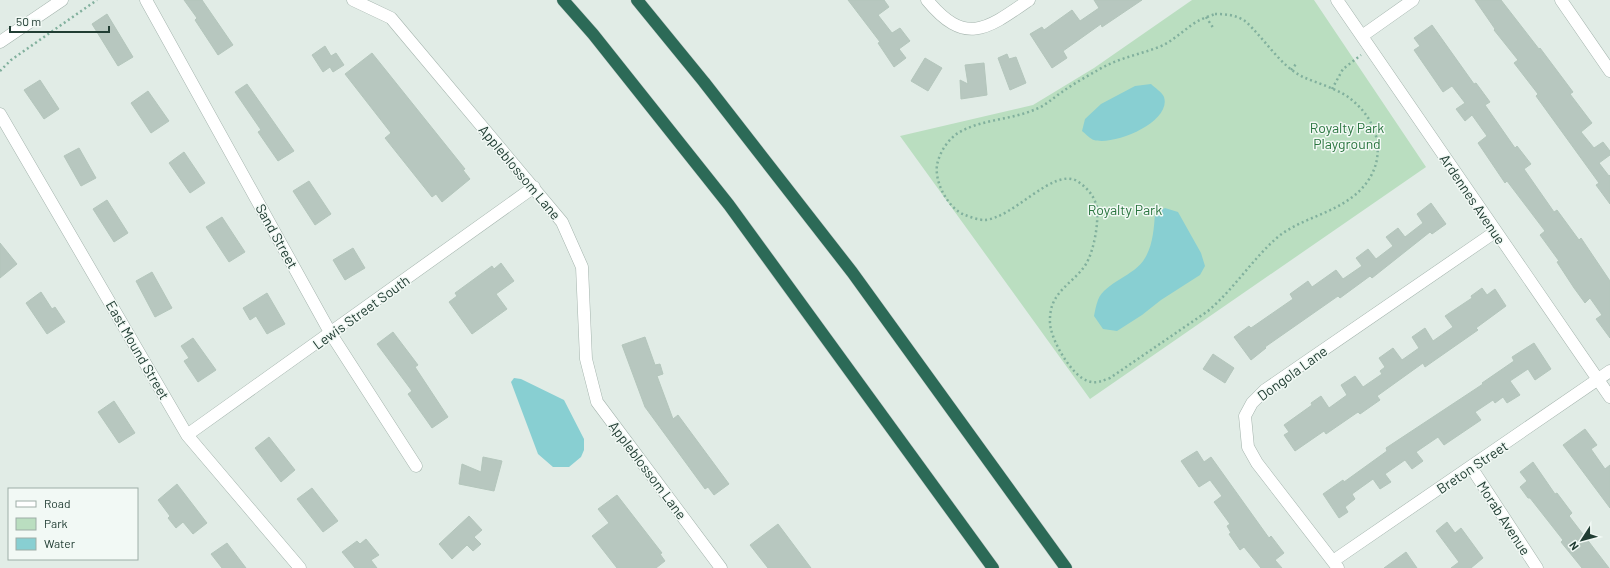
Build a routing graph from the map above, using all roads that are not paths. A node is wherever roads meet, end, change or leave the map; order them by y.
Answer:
1 (62, 0) edge
2 (146, 0) edge
3 (353, 0) edge
4 (563, 0) edge
5 (637, 0) edge
6 (927, 0) edge
7 (1029, 0) edge
8 (1337, 0) edge
9 (1413, 0) edge
10 (1561, 0) edge
11 (1362, 36) junction
12 (0, 42) edge
13 (1610, 72) edge
14 (0, 114) edge
15 (534, 187) junction
16 (1495, 232) junction
17 (331, 334) junction
18 (1610, 372) edge
19 (1598, 380) junction
20 (1610, 397) edge
21 (187, 435) junction
22 (416, 466) dead end
23 (1471, 467) junction
24 (1336, 565) edge
25 (300, 568) edge
26 (721, 568) edge
27 (993, 568) edge
28 (1066, 568) edge
29 (1537, 568) edge

1 - 12 street
2 - 17 street, Sand Street
3 - 15 street, Appleblossom Lane
4 - 27 highway
5 - 28 highway
6 - 7 street
8 - 11 street, Ardennes Avenue
9 - 11 street
10 - 13 street
11 - 16 street, Ardennes Avenue
14 - 21 street, East Mound Street
15 - 17 street, Lewis Street South
15 - 26 street, Appleblossom Lane
16 - 19 street, Ardennes Avenue
16 - 24 street, Dongola Lane
17 - 21 street, Lewis Street South
17 - 22 street, Sand Street
18 - 19 street, Breton Street
19 - 20 street, Ardennes Avenue
19 - 23 street, Breton Street
21 - 25 street, East Mound Street
23 - 24 street, Breton Street
23 - 29 street, Morab Avenue

